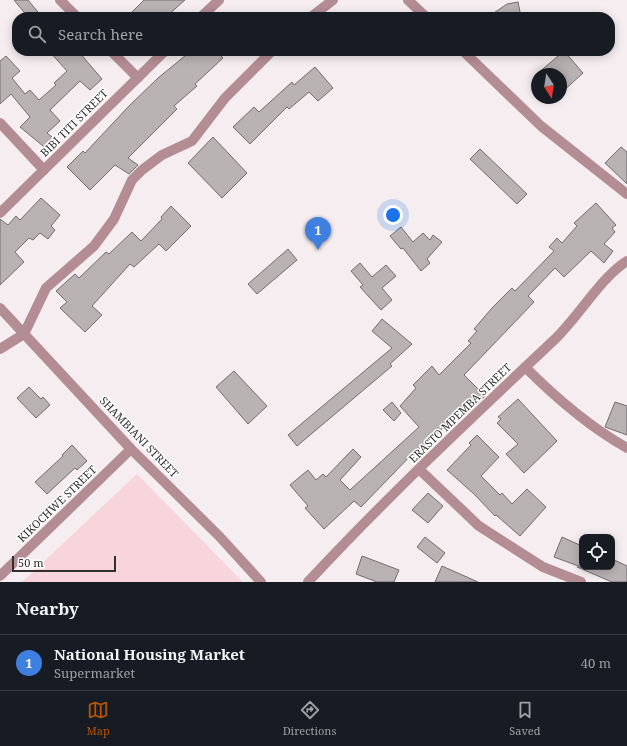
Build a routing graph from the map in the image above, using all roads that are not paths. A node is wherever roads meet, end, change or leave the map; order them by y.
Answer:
1 (60, 0) edge
2 (219, 0) edge
3 (334, 0) edge
4 (408, 0) edge
5 (72, 12) edge
6 (206, 12) edge
7 (318, 12) edge
8 (421, 12) edge
9 (116, 56) edge
10 (161, 56) edge
11 (267, 56) edge
12 (468, 56) edge
13 (138, 78) junction
14 (0, 123) edge
15 (44, 170) junction
16 (627, 194) edge
17 (0, 213) edge
18 (627, 261) edge
19 (0, 308) edge
20 (24, 334) junction
21 (0, 349) edge
22 (525, 367) junction
23 (627, 448) edge
24 (132, 449) junction
25 (419, 469) junction
26 (0, 576) edge
27 (261, 582) edge
28 (308, 582) edge
29 (581, 582) edge

1 - 5 street
2 - 6 street
3 - 7 street
4 - 8 street
9 - 13 street
10 - 13 street, BIBI TITI STREET
11 - 20 street
12 - 16 street
13 - 15 street, BIBI TITI STREET
14 - 15 street
15 - 17 street, BIBI TITI STREET
18 - 22 street, ERASTO MPEMBA STREET
19 - 20 street, SHAMBIANI STREET
20 - 21 street
20 - 24 street, SHAMBIANI STREET
22 - 23 street
22 - 25 street, ERASTO MPEMBA STREET
24 - 26 street, KIKOCHWE STREET
24 - 27 street, SHAMBIANI STREET
25 - 28 street, ERASTO MPEMBA STREET
25 - 29 street

